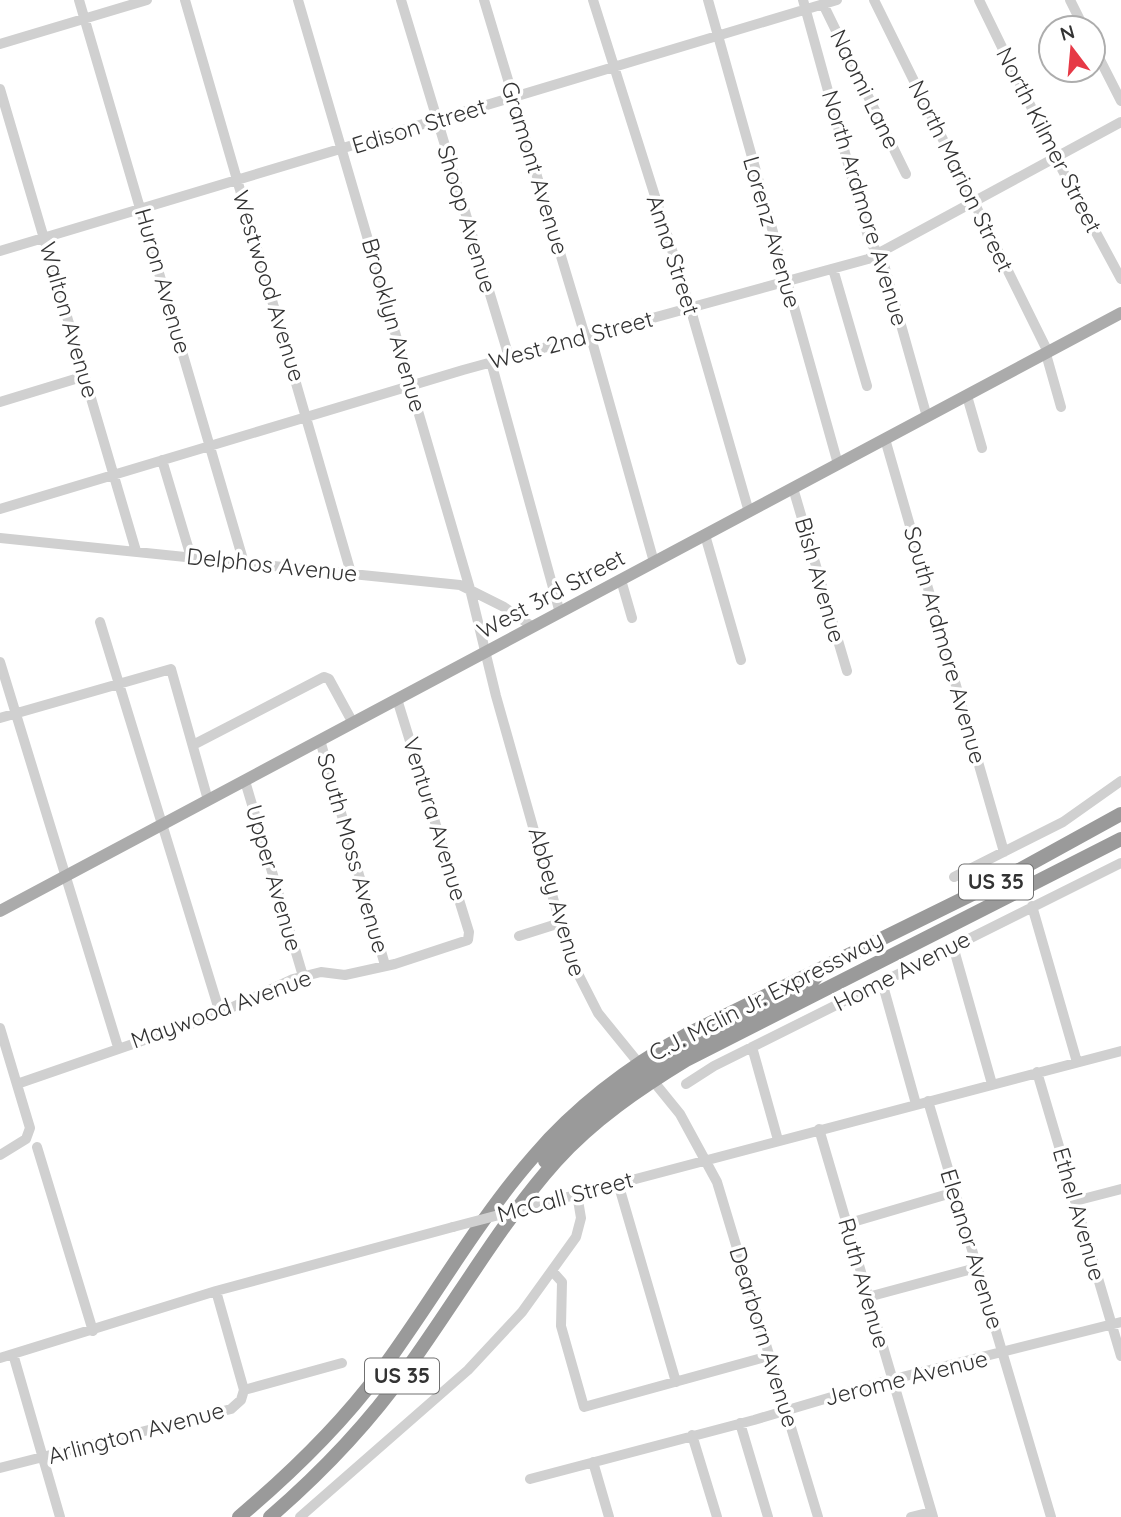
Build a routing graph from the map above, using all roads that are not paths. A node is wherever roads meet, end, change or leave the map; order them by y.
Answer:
1 (79, 0) edge
2 (147, 0) edge
3 (185, 0) edge
4 (298, 0) edge
5 (401, 0) edge
6 (484, 0) edge
7 (593, 0) edge
8 (708, 0) edge
9 (837, 0) edge
10 (874, 0) edge
11 (979, 0) edge
12 (823, 4) junction
13 (805, 5) edge
14 (85, 19) junction
15 (718, 36) junction
16 (0, 44) edge
17 (614, 68) junction
18 (1107, 74) edge
19 (0, 89) edge
20 (514, 98) junction
21 (1121, 101) edge
22 (437, 120) junction
23 (1121, 122) edge
24 (342, 149) junction
25 (1056, 157) junction
26 (906, 174) dead end
27 (238, 180) junction
28 (973, 201) junction
29 (141, 209) junction
30 (44, 238) junction
31 (0, 251) edge
32 (878, 253) junction
33 (833, 269) junction
34 (1121, 279) edge
35 (786, 281) junction
36 (690, 307) junction
37 (1121, 313) edge
38 (588, 335) junction
39 (1047, 353) junction
40 (509, 357) junction
41 (491, 362) junction
42 (85, 376) junction
43 (412, 385) junction
44 (867, 386) dead end
45 (967, 396) junction
46 (0, 402) edge
47 (1061, 407) dead end
48 (308, 416) junction
49 (927, 417) junction
50 (885, 439) junction
51 (211, 446) junction
52 (982, 448) dead end
53 (162, 460) junction
54 (838, 464) junction
55 (114, 474) junction
56 (793, 488) junction
57 (0, 509) edge
58 (749, 512) junction
59 (705, 535) junction
60 (0, 538) edge
61 (136, 551) junction
62 (191, 557) junction
63 (654, 562) junction
64 (244, 563) junction
65 (351, 572) junction
66 (621, 580) junction
67 (470, 589) junction
68 (560, 613) junction
69 (632, 618) dead end
70 (100, 622) dead end
71 (533, 627) junction
72 (486, 652) junction
73 (741, 660) dead end
74 (0, 662) edge
75 (847, 671) dead end
76 (118, 683) junction
77 (397, 699) junction
78 (16, 713) junction
79 (0, 718) edge
80 (353, 723) junction
81 (320, 740) junction
82 (192, 745) junction
83 (245, 780) junction
84 (1121, 781) edge
85 (208, 800) junction
86 (1121, 814) edge
87 (161, 825) junction
88 (1121, 839) edge
89 (1004, 852) junction
90 (1121, 863) edge
91 (65, 876) junction
92 (954, 877) dead end
93 (1032, 906) junction
94 (0, 911) edge
95 (560, 923) junction
96 (519, 936) dead end
97 (468, 940) joint
98 (953, 946) junction
99 (386, 965) junction
100 (303, 976) junction
101 (881, 982) junction
102 (220, 1013) junction
103 (0, 1028) edge
104 (118, 1047) junction
105 (752, 1047) junction
106 (1121, 1051) edge
107 (1077, 1062) junction
108 (646, 1072) junction
109 (1037, 1072) junction
110 (17, 1084) junction
111 (685, 1084) dead end
112 (992, 1084) junction
113 (928, 1101) junction
114 (916, 1104) junction
115 (819, 1129) junction
116 (778, 1140) junction
117 (37, 1147) dead end
118 (0, 1155) edge
119 (706, 1159) junction
120 (618, 1183) junction
121 (1121, 1189) edge
122 (955, 1192) junction
123 (577, 1194) junction
124 (1075, 1201) junction
125 (846, 1224) junction
126 (976, 1268) junction
127 (553, 1272) junction
128 (216, 1291) junction
129 (868, 1297) junction
130 (1116, 1324) edge
131 (93, 1331) junction
132 (13, 1354) junction
133 (1003, 1354) junction
134 (769, 1356) junction
135 (1121, 1356) edge
136 (0, 1358) edge
137 (342, 1363) dead end
138 (892, 1380) junction
139 (676, 1382) junction
140 (244, 1390) junction
141 (786, 1410) junction
142 (740, 1423) junction
143 (692, 1435) junction
144 (43, 1458) junction
145 (593, 1462) junction
146 (0, 1468) edge
147 (530, 1479) dead end
148 (932, 1514) edge
149 (60, 1517) edge
150 (239, 1517) edge
151 (270, 1517) edge
152 (300, 1517) edge
153 (609, 1517) edge
154 (717, 1517) edge
155 (768, 1517) edge
156 (818, 1517) edge
157 (911, 1517) edge
158 (1051, 1517) edge

1 - 14 street, Huron Avenue
2 - 14 street
3 - 27 street, Westwood Avenue
4 - 24 street, Brooklyn Avenue
5 - 22 street, Shoop Avenue
6 - 20 street, Gramont Avenue
7 - 17 street, Anna Street
8 - 15 street, Lorenz Avenue
9 - 12 street, Edison Street
10 - 28 street, North Marion Street
11 - 25 street, North Kilmer Street
12 - 13 street, Edison Street
12 - 26 street, Naomi Lane
13 - 15 street, Edison Street
13 - 32 street, North Ardmore Avenue
14 - 16 street
14 - 29 street, Huron Avenue
15 - 17 street, Edison Street
15 - 35 street, Lorenz Avenue
17 - 20 street, Edison Street
17 - 36 street, Anna Street
18 - 21 street
19 - 30 street, Walton Avenue
20 - 22 street, Edison Street
20 - 38 street, Gramont Avenue
22 - 24 street, Edison Street
22 - 40 street, Shoop Avenue
23 - 25 street, West 2nd Street
24 - 27 street, Edison Street
24 - 43 street, Brooklyn Avenue
25 - 28 street, West 2nd Street
25 - 34 street, North Kilmer Street
27 - 29 street, Edison Street
27 - 48 street, Westwood Avenue
28 - 32 street, West 2nd Street
28 - 39 street, North Marion Street
29 - 30 street, Edison Street
29 - 51 street, Huron Avenue
30 - 31 street, Edison Street
30 - 42 street, Walton Avenue
32 - 33 street, West 2nd Street
32 - 49 street, North Ardmore Avenue
33 - 35 street, West 2nd Street
33 - 44 street
35 - 36 street, West 2nd Street
35 - 54 street, Lorenz Avenue
36 - 38 street, West 2nd Street
36 - 58 street, Anna Street
37 - 39 main road, West 3rd Street
38 - 40 street, West 2nd Street
38 - 63 street, Gramont Avenue
39 - 45 main road, West 3rd Street
39 - 47 street, North Marion Street
40 - 41 street, West 2nd Street
41 - 43 street, West 2nd Street
41 - 68 street
42 - 46 street
42 - 55 street, Walton Avenue
43 - 48 street, West 2nd Street
43 - 67 street, Brooklyn Avenue
45 - 49 main road, West 3rd Street
45 - 52 street
48 - 51 street, West 2nd Street
48 - 65 street, Westwood Avenue
49 - 50 main road, West 3rd Street
50 - 54 main road, West 3rd Street
50 - 89 street, South Ardmore Avenue
51 - 53 street, West 2nd Street
51 - 64 street, Huron Avenue
53 - 55 street, West 2nd Street
53 - 62 street
54 - 56 main road, West 3rd Street
55 - 57 street, West 2nd Street
55 - 61 street, Walton Avenue
56 - 58 main road, West 3rd Street
56 - 75 street, Bish Avenue
58 - 59 main road, West 3rd Street
59 - 63 main road, West 3rd Street
59 - 73 street
60 - 61 street, Delphos Avenue
61 - 62 street, Delphos Avenue
62 - 64 street, Delphos Avenue
63 - 66 main road, West 3rd Street
64 - 65 street, Delphos Avenue
65 - 67 street, Delphos Avenue
66 - 68 main road, West 3rd Street
66 - 69 street
67 - 71 street, Delphos Avenue
67 - 72 street, Brooklyn Avenue
68 - 71 main road, West 3rd Street
70 - 76 street
71 - 72 main road, West 3rd Street
72 - 77 main road, West 3rd Street
72 - 95 street, Abbey Avenue
74 - 78 street
76 - 78 street
76 - 82 street, Upper Avenue
76 - 87 street
77 - 80 main road, West 3rd Street
77 - 97 street, Ventura Avenue
78 - 79 street
78 - 91 street
80 - 81 main road, West 3rd Street
80 - 82 street
81 - 83 main road, West 3rd Street
81 - 99 street, South Moss Avenue
82 - 85 street, Upper Avenue
83 - 85 main road, West 3rd Street
83 - 100 street, Upper Avenue
84 - 89 street
85 - 87 main road, West 3rd Street
86 - 108 highway, C.J. Mclin Jr. Expressway / US 35
87 - 91 main road, West 3rd Street
87 - 102 street
88 - 108 highway, C.J. Mclin Jr. Expressway / US 35
89 - 92 street
90 - 93 street, Home Avenue
91 - 94 main road, West 3rd Street
91 - 104 street
93 - 98 street, Home Avenue
93 - 107 street
95 - 96 street
95 - 108 street, Abbey Avenue
97 - 99 street, Maywood Avenue
98 - 101 street, Home Avenue
98 - 112 street
99 - 100 street, Maywood Avenue
100 - 102 street, Maywood Avenue
101 - 105 street, Home Avenue
101 - 114 street
102 - 104 street, Maywood Avenue
103 - 110 street
104 - 110 street, Maywood Avenue
105 - 111 street, Home Avenue
105 - 116 street
106 - 107 street, McCall Street
107 - 109 street, McCall Street
108 - 119 street, Abbey Avenue
108 - 150 highway, C.J. Mclin Jr. Expressway / US 35
108 - 151 highway, US 35
109 - 112 street, McCall Street
109 - 124 street, Ethel Avenue
110 - 118 street
112 - 113 street, McCall Street
113 - 114 street, McCall Street
113 - 122 street, Eleanor Avenue
114 - 115 street, McCall Street
115 - 116 street, McCall Street
115 - 125 street, Ruth Avenue
116 - 119 street, McCall Street
117 - 131 street
119 - 120 street, McCall Street
119 - 134 street, Dearborn Avenue
120 - 123 street, McCall Street
120 - 139 street
121 - 124 street
122 - 125 street
122 - 126 street, Eleanor Avenue
123 - 127 street
123 - 128 street, McCall Street, bridge
124 - 130 street, Ethel Avenue
125 - 129 street, Ruth Avenue
126 - 129 street
126 - 133 street, Eleanor Avenue
127 - 139 street
127 - 152 street
128 - 131 street, McCall Street
128 - 140 street
129 - 138 street, Ruth Avenue
130 - 133 street, Jerome Avenue
130 - 135 street, Ethel Avenue
131 - 132 street, McCall Street
132 - 136 street, McCall Street
132 - 144 street
133 - 138 street, Jerome Avenue
133 - 158 street, Eleanor Avenue
134 - 139 street
134 - 141 street, Dearborn Avenue
137 - 140 street, Arlington Avenue
138 - 141 street, Jerome Avenue
138 - 148 street, Ruth Avenue
140 - 144 street, Arlington Avenue
141 - 142 street, Jerome Avenue
141 - 156 street, Dearborn Avenue
142 - 143 street, Jerome Avenue
142 - 155 street
143 - 145 street, Jerome Avenue
143 - 154 street
144 - 146 street, Arlington Avenue
144 - 149 street
145 - 147 street, Jerome Avenue
145 - 153 street
148 - 157 street

